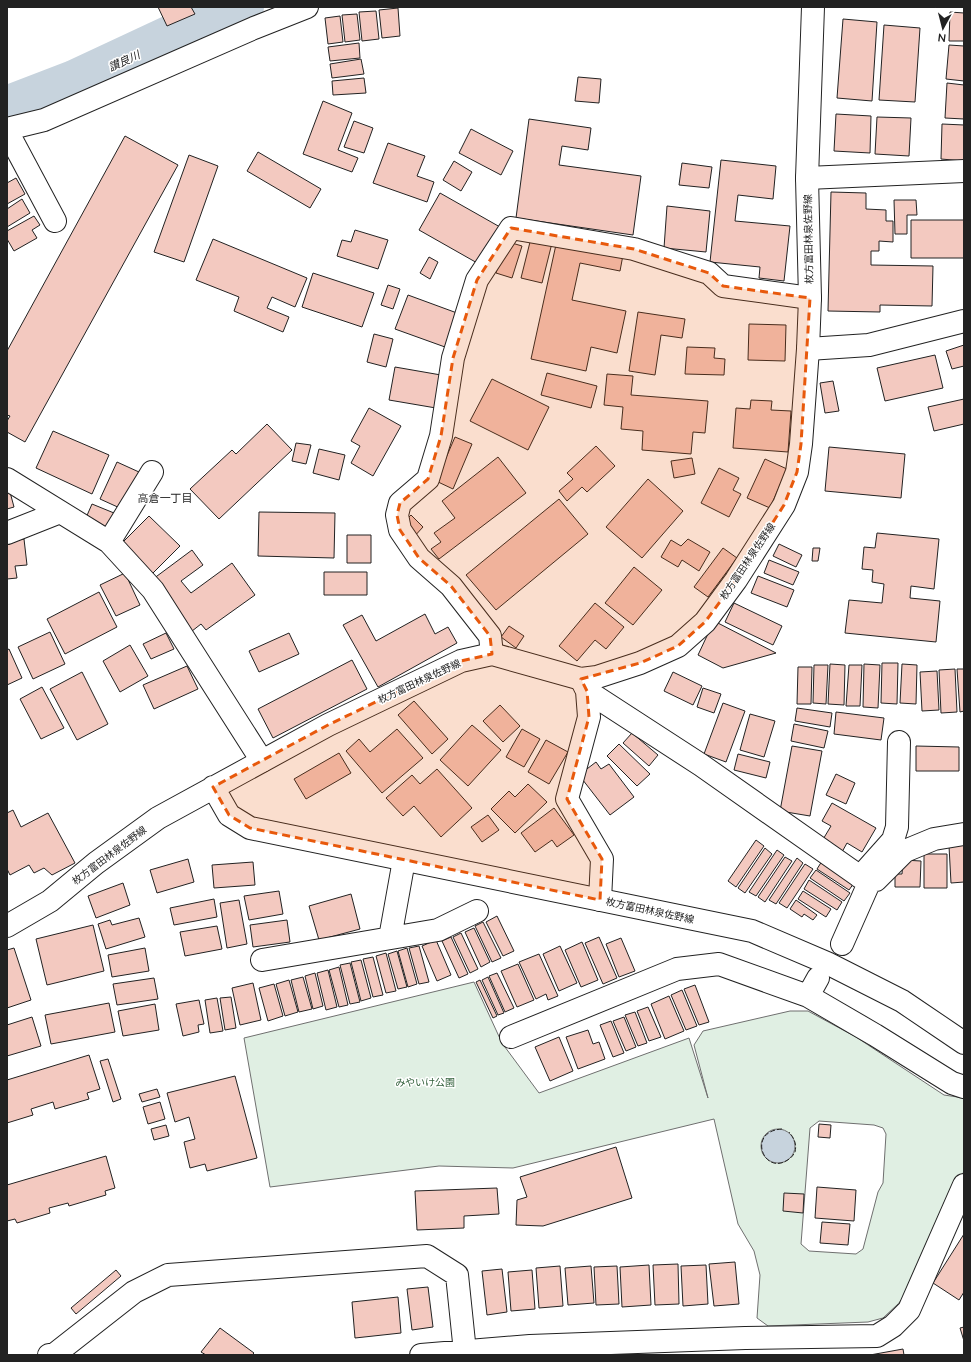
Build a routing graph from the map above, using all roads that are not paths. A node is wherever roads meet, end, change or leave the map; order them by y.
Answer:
1 (307, 7) edge
2 (813, 7) edge
3 (7, 130) edge
4 (964, 171) edge
5 (806, 178) junction
6 (55, 221) dead end
7 (810, 298) junction
8 (964, 321) edge
9 (808, 349) junction
10 (152, 472) dead end
11 (7, 479) edge
12 (60, 512) junction
13 (7, 533) edge
14 (109, 542) junction
15 (492, 654) junction
16 (584, 685) junction
17 (899, 742) dead end
18 (262, 761) junction
19 (213, 787) junction
20 (964, 834) edge
21 (404, 860) junction
22 (864, 880) junction
23 (600, 900) junction
24 (477, 911) dead end
25 (7, 926) edge
26 (390, 938) junction
27 (842, 944) dead end
28 (262, 960) dead end
29 (511, 1037) dead end
30 (964, 1043) edge
31 (964, 1087) edge
32 (964, 1185) edge
33 (746, 1347) edge
34 (679, 1348) edge
35 (531, 1351) edge
36 (465, 1352) junction
37 (49, 1355) edge
38 (421, 1355) edge

1 - 3 street
2 - 5 street, 枚方富田林泉佐野線
3 - 6 street
4 - 5 street
5 - 7 street, 枚方富田林泉佐野線
7 - 9 street, 枚方富田林泉佐野線
7 - 15 street
8 - 9 street
9 - 16 street, 枚方富田林泉佐野線
10 - 14 street
11 - 12 street
12 - 13 street
12 - 14 street
14 - 18 street
15 - 16 street, 枚方富田林泉佐野線
15 - 18 street, 枚方富田林泉佐野線
16 - 22 street
16 - 23 street
17 - 22 street
18 - 19 street, 枚方富田林泉佐野線
19 - 21 street, 枚方富田林泉佐野線
19 - 25 street, 枚方富田林泉佐野線
20 - 22 street
21 - 23 street, 枚方富田林泉佐野線
21 - 26 street
22 - 27 street
23 - 30 street, 枚方富田林泉佐野線
24 - 26 street
26 - 28 street
29 - 31 street
32 - 33 street
33 - 34 street
34 - 35 street
35 - 36 street
36 - 37 street
36 - 38 street

